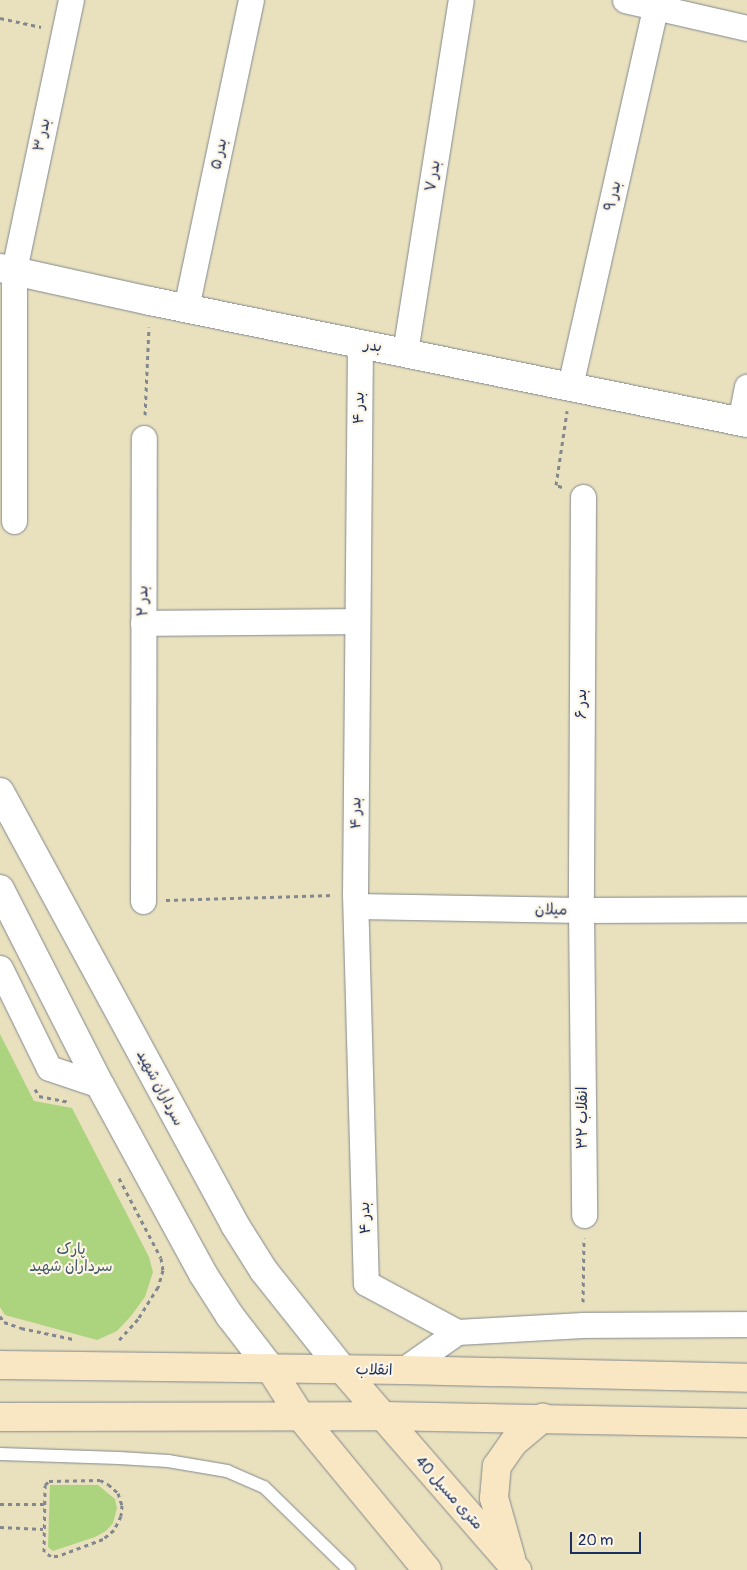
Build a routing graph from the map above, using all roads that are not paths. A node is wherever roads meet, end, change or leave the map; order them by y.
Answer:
1 (71, 0) edge
2 (251, 0) edge
3 (461, 0) edge
4 (625, 0) edge
5 (656, 3) edge
6 (747, 28) edge
7 (7, 269) edge
8 (186, 308) junction
9 (360, 344) junction
10 (405, 352) junction
11 (570, 386) junction
12 (747, 388) edge
13 (744, 422) edge
14 (144, 438) road end
15 (583, 497) road end
16 (14, 521) dead end
17 (357, 621) junction
18 (143, 623) junction
19 (0, 792) edge
20 (0, 889) edge
21 (355, 900) junction
22 (143, 901) road end
23 (747, 909) edge
24 (582, 910) junction
25 (0, 968) edge
26 (100, 1085) junction
27 (584, 1216) road end
28 (747, 1324) edge
29 (457, 1332) junction
30 (0, 1365) edge
31 (270, 1368) junction
32 (342, 1369) junction
33 (402, 1370) junction
34 (747, 1378) edge
35 (382, 1416) junction
36 (0, 1417) edge
37 (301, 1417) junction
38 (543, 1418) junction
39 (747, 1423) edge
40 (0, 1454) edge
41 (515, 1567) edge
42 (349, 1570) edge
43 (427, 1570) edge

1 - 7 street, بدر ۳
2 - 8 street, بدر ۵
3 - 10 street, بدر ۷
4 - 5 street
5 - 6 street
5 - 11 street, بدر ۹
7 - 8 street, بدر
7 - 16 street, بدر ۳
8 - 9 street, بدر
9 - 10 street, بدر
9 - 17 street, بدر ۴
10 - 11 street, بدر
11 - 13 street, بدر
12 - 13 street
14 - 18 street, بدر ۲
15 - 24 street, بدر ۶
17 - 18 street
17 - 21 street, بدر ۴
18 - 22 street, بدر ۲
19 - 32 street, سرداران شهید
20 - 26 street
21 - 24 street, میلان
21 - 29 street, بدر ۴
23 - 24 street, میلان
24 - 27 street, انقلاب ۳۲
25 - 26 street
26 - 31 street
28 - 29 street
29 - 33 street
30 - 31 main road, انقلاب
31 - 32 main road, انقلاب
31 - 37 main road
32 - 33 main road, انقلاب
32 - 35 main road, 40 متری مسیل
33 - 34 main road, انقلاب
35 - 37 main road
35 - 38 main road
35 - 41 main road, 40 متری مسیل
36 - 37 main road
37 - 43 main road
38 - 39 main road
38 - 41 main road
40 - 42 lane

